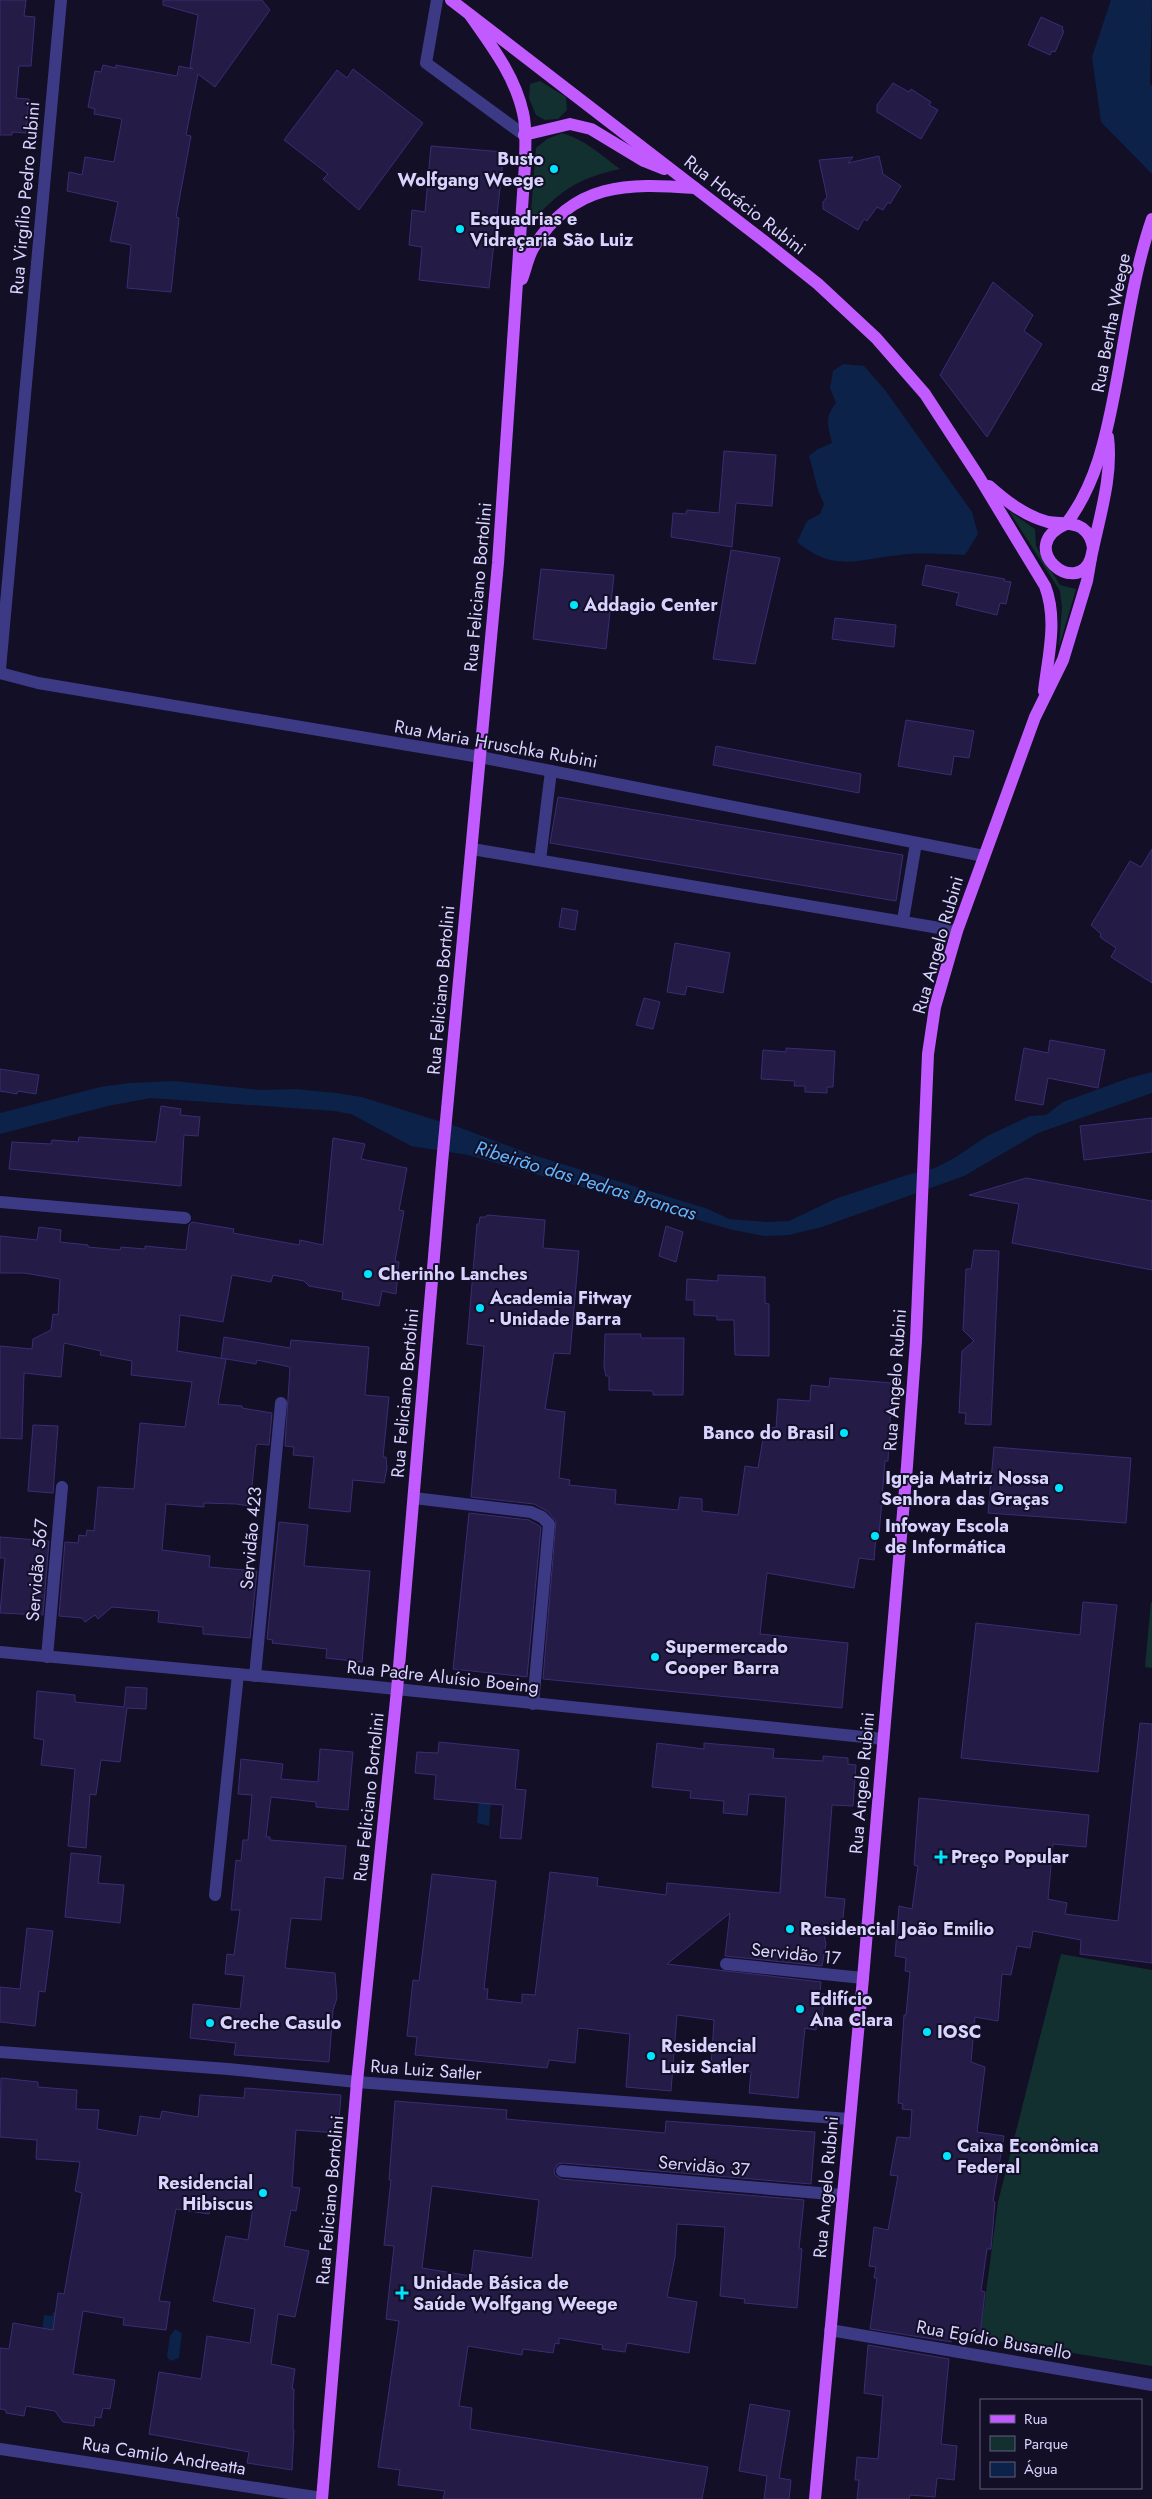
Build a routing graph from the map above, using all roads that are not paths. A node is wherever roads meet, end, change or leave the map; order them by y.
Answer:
1 (61, 0) edge
2 (437, 0) edge
3 (451, 0) edge
4 (470, 15) junction
5 (524, 135) junction
6 (675, 173) junction
7 (695, 188) junction
8 (1152, 221) edge
9 (517, 290) junction
10 (1107, 434) junction
11 (980, 477) junction
12 (1066, 524) junction
13 (1092, 553) junction
14 (0, 671) edge
15 (1043, 698) junction
16 (480, 757) junction
17 (551, 771) junction
18 (916, 843) junction
19 (472, 849) junction
20 (984, 856) junction
21 (540, 860) junction
22 (903, 920) junction
23 (957, 931) junction
24 (0, 1202) edge
25 (185, 1218) dead end
26 (281, 1403) dead end
27 (62, 1487) dead end
28 (414, 1498) junction
29 (0, 1652) edge
30 (48, 1657) junction
31 (238, 1674) junction
32 (255, 1676) junction
33 (397, 1690) junction
34 (533, 1704) junction
35 (883, 1739) junction
36 (216, 1896) dead end
37 (726, 1964) dead end
38 (863, 1978) junction
39 (0, 2052) edge
40 (357, 2082) junction
41 (849, 2118) junction
42 (562, 2170) dead end
43 (842, 2195) junction
44 (830, 2330) junction
45 (1152, 2385) edge
46 (0, 2449) edge
47 (322, 2499) edge
48 (815, 2499) edge

1 - 14 street, Rua Virgílio Pedro Rubini
2 - 5 street
3 - 4 main road, Rua Horácio Rubini
4 - 5 main road, Rua Feliciano Bortolini
4 - 6 main road, Rua Horácio Rubini
5 - 6 main road
5 - 9 main road, Rua Feliciano Bortolini
6 - 7 main road, Rua Horácio Rubini
7 - 9 main road, Rua Feliciano Bortolini
7 - 11 main road, Rua Horácio Rubini
8 - 10 main road, Rua Bertha Weege
9 - 16 main road, Rua Feliciano Bortolini
10 - 12 main road, Rua Bertha Weege
10 - 13 main road, Rua Bertha Weege
11 - 12 main road, Rua Horácio Rubini
11 - 15 main road, Rua Horácio Rubini
12 - 13 main road
12 - 13 main road
13 - 15 main road, Rua Angelo Rubini
14 - 16 street, Rua Maria Hruschka Rubini
15 - 20 main road, Rua Angelo Rubini
16 - 17 street, Rua Maria Hruschka Rubini
16 - 19 main road, Rua Feliciano Bortolini
17 - 18 street, Rua Maria Hruschka Rubini
17 - 21 street
18 - 20 street, Rua Maria Hruschka Rubini
18 - 22 street
19 - 21 street
19 - 28 main road, Rua Feliciano Bortolini
20 - 23 main road, Rua Angelo Rubini
21 - 22 street
22 - 23 street
23 - 35 main road, Rua Angelo Rubini
24 - 25 street
26 - 32 street, Servidão 423
27 - 30 street, Servidão 567
28 - 33 main road, Rua Feliciano Bortolini
28 - 34 street
29 - 30 street, Rua Padre Aluísio Boeing
30 - 31 street, Rua Padre Aluísio Boeing
31 - 32 street, Rua Padre Aluísio Boeing
31 - 36 street
32 - 33 street, Rua Padre Aluísio Boeing
33 - 34 street, Rua Padre Aluísio Boeing
33 - 40 main road, Rua Feliciano Bortolini
34 - 35 street, Rua Padre Aluísio Boeing
35 - 38 main road, Rua Angelo Rubini
37 - 38 street, Servidão 17
38 - 41 main road, Rua Angelo Rubini
39 - 40 street, Rua Luiz Satler
40 - 41 street, Rua Luiz Satler
40 - 47 main road, Rua Feliciano Bortolini
41 - 43 main road, Rua Angelo Rubini
42 - 43 street, Servidão 37
43 - 44 main road, Rua Angelo Rubini
44 - 45 street, Rua Egídio Busarello
44 - 48 main road, Rua Angelo Rubini
46 - 47 street, Rua Camilo Andreatta

